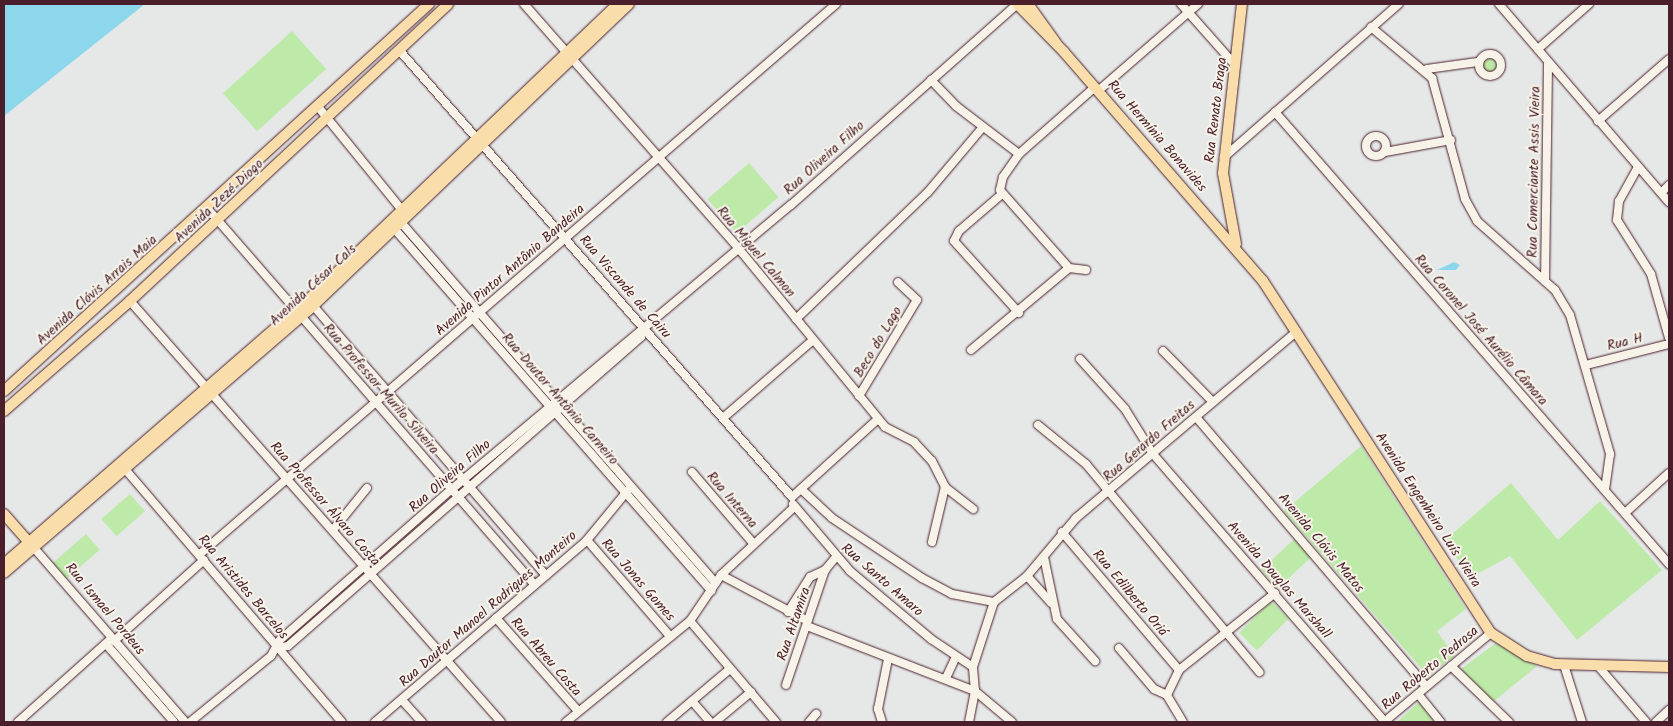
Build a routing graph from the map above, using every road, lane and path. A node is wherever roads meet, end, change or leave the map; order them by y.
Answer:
1 (428, 4) edge
2 (448, 4) edge
3 (524, 4) edge
4 (618, 4) edge
5 (629, 4) edge
6 (835, 4) edge
7 (1017, 4) edge
8 (1028, 4) edge
9 (1181, 4) edge
10 (1198, 4) edge
11 (1242, 4) edge
12 (1399, 4) edge
13 (1498, 4) edge
14 (1590, 4) edge
15 (1188, 12) junction
16 (1371, 27) junction
17 (1056, 43) junction
18 (1538, 49) junction
19 (399, 50) junction
20 (570, 56) junction
21 (1669, 59) edge
22 (1478, 62) dead end
23 (1548, 63) junction
24 (1235, 65) junction
25 (1427, 69) junction
26 (931, 80) junction
27 (1097, 89) junction
28 (319, 108) junction
29 (1275, 112) junction
30 (328, 120) junction
31 (1598, 121) junction
32 (983, 127) junction
33 (480, 140) junction
34 (1451, 140) junction
35 (1385, 152) dead end
36 (1019, 154) junction
37 (658, 157) junction
38 (1224, 157) junction
39 (1638, 167) junction
40 (1669, 185) edge
41 (1661, 192) junction
42 (1002, 194) junction
43 (1669, 202) edge
44 (208, 209) junction
45 (396, 220) junction
46 (218, 221) junction
47 (567, 238) junction
48 (1237, 248) junction
49 (739, 249) junction
50 (1069, 268) junction
51 (1086, 270) dead end
52 (446, 274) junction
53 (440, 279) junction
54 (1545, 281) junction
55 (898, 282) dead end
56 (130, 301) junction
57 (311, 303) junction
58 (299, 313) junction
59 (1018, 313) junction
60 (477, 316) junction
61 (796, 319) junction
62 (645, 329) junction
63 (1296, 332) junction
64 (1669, 338) edge
65 (812, 340) junction
66 (1669, 344) edge
67 (971, 350) dead end
68 (1163, 350) dead end
69 (1080, 359) dead end
70 (1586, 365) junction
71 (211, 390) junction
72 (387, 390) junction
73 (4, 391) edge
74 (859, 396) junction
75 (374, 401) junction
76 (1213, 402) junction
77 (555, 407) junction
78 (4, 411) edge
79 (1196, 417) junction
80 (724, 418) junction
81 (878, 419) junction
82 (1038, 425) dead end
83 (1153, 454) junction
84 (122, 466) junction
85 (692, 472) dead end
86 (1669, 474) edge
87 (616, 477) junction
88 (287, 478) junction
89 (464, 480) junction
90 (470, 487) junction
91 (630, 487) junction
92 (946, 487) junction
93 (366, 488) dead end
94 (452, 489) junction
95 (801, 489) junction
96 (1606, 490) junction
97 (1110, 491) junction
98 (625, 494) junction
99 (458, 497) junction
100 (792, 497) junction
101 (793, 508) junction
102 (973, 509) dead end
103 (1625, 513) junction
104 (4, 514) edge
105 (333, 530) junction
106 (1062, 532) junction
107 (587, 540) junction
108 (932, 542) dead end
109 (754, 544) junction
110 (32, 545) junction
111 (202, 557) junction
112 (836, 557) junction
113 (1044, 557) junction
114 (4, 564) edge
115 (1669, 564) edge
116 (825, 570) junction
117 (367, 571) junction
118 (4, 574) edge
119 (546, 575) junction
120 (721, 575) junction
121 (1028, 576) junction
122 (534, 585) junction
123 (714, 587) junction
124 (1275, 593) junction
125 (994, 602) junction
126 (1053, 606) junction
127 (788, 612) junction
128 (496, 618) junction
129 (690, 621) junction
130 (807, 624) junction
131 (1491, 633) junction
132 (1223, 634) junction
133 (669, 635) junction
134 (111, 641) junction
135 (279, 648) junction
136 (1119, 648) dead end
137 (956, 657) junction
138 (888, 659) junction
139 (447, 660) junction
140 (1094, 661) dead end
141 (1564, 665) junction
142 (1451, 666) junction
143 (1598, 666) junction
144 (973, 667) junction
145 (1669, 667) edge
146 (730, 668) junction
147 (1179, 670) junction
148 (1259, 672) dead end
149 (946, 678) junction
150 (786, 685) dead end
151 (1426, 686) junction
152 (975, 691) junction
153 (751, 692) junction
154 (1418, 694) junction
155 (1166, 695) junction
156 (402, 700) junction
157 (692, 701) junction
158 (1669, 710) edge
159 (578, 712) junction
160 (816, 714) dead end
161 (18, 722) edge
162 (174, 722) edge
163 (184, 722) edge
164 (190, 722) edge
165 (342, 722) edge
166 (375, 722) edge
167 (422, 722) edge
168 (502, 722) edge
169 (566, 722) edge
170 (666, 722) edge
171 (710, 722) edge
172 (715, 722) edge
173 (776, 722) edge
174 (809, 722) edge
175 (882, 722) edge
176 (969, 722) edge
177 (1012, 722) edge
178 (1183, 722) edge
179 (1385, 722) edge
180 (1441, 722) edge
181 (1509, 722) edge
182 (1582, 722) edge
183 (1646, 722) edge
184 (1656, 722) edge

1 - 28 main road, Avenida Clóvis Arrais Maia
2 - 19 main road, Avenida Zezé Diogo
3 - 20 street, Rua Miguel Calmon
4 - 20 main road, Avenida César Cals
5 - 20 main road, Avenida César Cals
6 - 37 street, Avenida Pintor Antônio Bandeira
7 - 17 main road, Rua Hermínia Bonavides
7 - 26 street, Rua Oliveira Filho
8 - 17 main road, Rua Hermínia Bonavides
9 - 15 street
10 - 15 street
11 - 24 main road, Rua Renato Braga
12 - 16 street
13 - 18 street
14 - 18 street
15 - 24 street
15 - 27 street
16 - 25 street
16 - 29 street
17 - 27 main road, Rua Hermínia Bonavides
18 - 23 street
19 - 30 main road, Avenida Zezé Diogo
19 - 33 street, Rua Visconde de Cairu
20 - 33 main road, Avenida César Cals
20 - 37 street, Rua Miguel Calmon
21 - 31 street
22 - 25 street
23 - 31 street
23 - 54 street, Rua Comerciante Assis Vieira
24 - 38 main road, Rua Renato Braga
25 - 34 street
26 - 32 street
26 - 49 street, Rua Oliveira Filho
27 - 36 street
27 - 48 main road, Rua Hermínia Bonavides
28 - 30 street, Rua Doutor Antônio Carneiro
28 - 44 main road, Avenida Clóvis Arrais Maia
29 - 38 street
29 - 96 street, Rua Coronel José Aurélio Câmara
30 - 45 street, Rua Doutor Antônio Carneiro
30 - 46 main road, Avenida Zezé Diogo
31 - 39 street
32 - 36 street
32 - 61 street
33 - 45 main road, Avenida César Cals
33 - 47 street, Rua Visconde de Cairu
34 - 35 street
34 - 54 street
36 - 42 street
37 - 47 street, Avenida Pintor Antônio Bandeira
37 - 49 street, Rua Miguel Calmon
38 - 48 main road, Rua Renato Braga
39 - 41 street
39 - 64 street
40 - 41 street
41 - 43 street
42 - 50 street
42 - 59 street
44 - 46 street, Rua Professor Murilo Silveira
44 - 73 main road, Avenida Clóvis Arrais Maia
45 - 52 street, Rua Doutor Antônio Carneiro
45 - 53 street, Rua Doutor Antônio Carneiro
45 - 57 main road, Avenida César Cals
46 - 56 main road, Avenida Zezé Diogo
46 - 58 street, Rua Professor Murilo Silveira
47 - 60 street, Avenida Pintor Antônio Bandeira
47 - 62 street, Rua Visconde de Cairu
48 - 63 main road, Avenida Engenheiro Luís Vieira
49 - 61 street, Rua Miguel Calmon
49 - 62 street, Rua Oliveira Filho
50 - 51 street
50 - 59 street
52 - 53 street
52 - 60 street, Rua Doutor Antônio Carneiro
53 - 60 street, Rua Doutor Antônio Carneiro
54 - 70 street
55 - 74 street, Beco do Lago
56 - 71 street, Rua Professor Álvaro Costa
56 - 78 main road, Avenida Zezé Diogo
57 - 58 main road, Avenida César Cals
57 - 72 street, Rua Professor Murilo Silveira
58 - 71 main road, Avenida César Cals
58 - 75 street, Rua Professor Murilo Silveira
59 - 67 street
60 - 72 street, Avenida Pintor Antônio Bandeira
60 - 77 street, Rua Doutor Antônio Carneiro
61 - 65 street, Rua Miguel Calmon
62 - 77 street, Rua Oliveira Filho
62 - 80 street, Rua Visconde de Cairu
63 - 76 street, Rua Gerardo Freitas
63 - 131 main road, Avenida Engenheiro Luís Vieira
65 - 74 street, Rua Miguel Calmon
65 - 80 street
66 - 70 street, Rua H
68 - 76 street
69 - 83 street, Avenida Douglas Marshall
70 - 96 street
71 - 84 main road, Avenida César Cals
71 - 88 street, Rua Professor Álvaro Costa
72 - 75 street, Avenida Pintor Antônio Bandeira
72 - 89 street, Rua Professor Murilo Silveira
74 - 81 street, Rua Miguel Calmon
75 - 88 street, Avenida Pintor Antônio Bandeira
75 - 94 street, Rua Professor Murilo Silveira
76 - 79 street, Rua Gerardo Freitas
77 - 87 street, Rua Doutor Antônio Carneiro
77 - 89 street, Rua Oliveira Filho
77 - 90 street, Rua Oliveira Filho
79 - 83 street, Rua Gerardo Freitas
79 - 151 street, Avenida Clóvis Matos
80 - 100 street, Rua Visconde de Cairu
81 - 92 street, Rua Miguel Calmon
81 - 95 street
82 - 97 street
83 - 97 street, Rua Gerardo Freitas
83 - 124 street, Avenida Douglas Marshall
84 - 110 main road, Avenida César Cals
84 - 111 street, Rua Aristides Barcelos
85 - 109 street, Rua Interna
86 - 103 street
87 - 91 street, Rua Doutor Antônio Carneiro
87 - 98 street, Rua Doutor Antônio Carneiro
88 - 105 street, Rua Professor Álvaro Costa
88 - 111 street, Avenida Pintor Antônio Bandeira
89 - 90 street, Rua Professor Murilo Silveira
89 - 94 street, Rua Oliveira Filho
90 - 99 street, Rua Oliveira Filho
90 - 119 street, Rua Professor Murilo Silveira
91 - 98 street, Rua Doutor Manoel Rodrigues Monteiro
91 - 123 street, Rua Doutor Antônio Carneiro
92 - 102 street, Rua Miguel Calmon
92 - 108 street
93 - 105 street
94 - 99 street, Rua Professor Murilo Silveira
94 - 117 street, Rua Oliveira Filho
95 - 100 street
95 - 125 street
96 - 103 street, Rua Coronel José Aurélio Câmara
97 - 106 street, Rua Gerardo Freitas
97 - 132 street
98 - 107 street, Rua Doutor Manoel Rodrigues Monteiro
98 - 123 street, Rua Doutor Antônio Carneiro
99 - 117 street, Rua Oliveira Filho
99 - 122 street, Rua Professor Murilo Silveira
100 - 101 street
101 - 109 street
101 - 112 street, Rua Santo Amaro
103 - 115 street, Rua Coronel José Aurélio Câmara
104 - 110 main road, Rua Ismael Pordeus
105 - 117 street, Rua Professor Álvaro Costa
106 - 113 street, Rua Gerardo Freitas
106 - 147 street, Rua Edilberto Oriá
107 - 119 street, Rua Doutor Manoel Rodrigues Monteiro
107 - 133 street, Rua Jonas Gomes
109 - 120 street
110 - 114 main road, Avenida César Cals
110 - 118 main road, Avenida César Cals
110 - 134 street, Rua Ismael Pordeus
111 - 134 street, Avenida Pintor Antônio Bandeira
111 - 135 street, Rua Aristides Barcelos
112 - 116 street
112 - 137 street, Rua Santo Amaro
113 - 121 street, Rua Gerardo Freitas
113 - 126 street
116 - 127 street
116 - 130 street, Rua Altamira
117 - 135 street, Rua Oliveira Filho
117 - 139 street, Rua Professor Álvaro Costa
119 - 122 street, Rua Doutor Manoel Rodrigues Monteiro
120 - 123 street
120 - 127 street
121 - 125 street, Rua Gerardo Freitas
121 - 126 street
122 - 128 street, Rua Doutor Manoel Rodrigues Monteiro
123 - 129 street
124 - 132 street
124 - 179 street, Avenida Douglas Marshall
125 - 144 street
126 - 140 street
127 - 130 street
128 - 139 street, Rua Doutor Manoel Rodrigues Monteiro
128 - 159 street, Rua Abreu Costa
129 - 133 street
129 - 146 street
130 - 138 street
130 - 150 street, Rua Altamira
131 - 141 main road, Avenida Engenheiro Luís Vieira
131 - 142 street, Rua Roberto Pedrosa
132 - 147 street
132 - 148 street
133 - 159 street
134 - 161 street, Avenida Pintor Antônio Bandeira
134 - 162 street, Rua Ismael Pordeus
134 - 163 street, Rua Ismael Pordeus
135 - 164 street, Rua Oliveira Filho
135 - 165 street, Rua Aristides Barcelos
136 - 155 street
137 - 144 street, Rua Santo Amaro
137 - 149 street
138 - 149 street
138 - 175 street
139 - 156 street, Rua Doutor Manoel Rodrigues Monteiro
139 - 168 street, Rua Professor Álvaro Costa
141 - 143 main road, Avenida Engenheiro Luís Vieira
141 - 182 street
142 - 151 street, Rua Roberto Pedrosa
142 - 181 street
143 - 145 main road, Avenida Engenheiro Luís Vieira
143 - 183 street
144 - 152 street
146 - 153 street
146 - 157 street
147 - 155 street
149 - 152 street
151 - 154 street, Rua Roberto Pedrosa
152 - 176 street
152 - 177 street
153 - 172 street
153 - 173 street
154 - 179 street, Rua Roberto Pedrosa
154 - 180 street
155 - 178 street
156 - 166 street, Rua Doutor Manoel Rodrigues Monteiro
156 - 167 street
157 - 170 street
157 - 171 street
158 - 184 street
159 - 169 street
160 - 174 street

